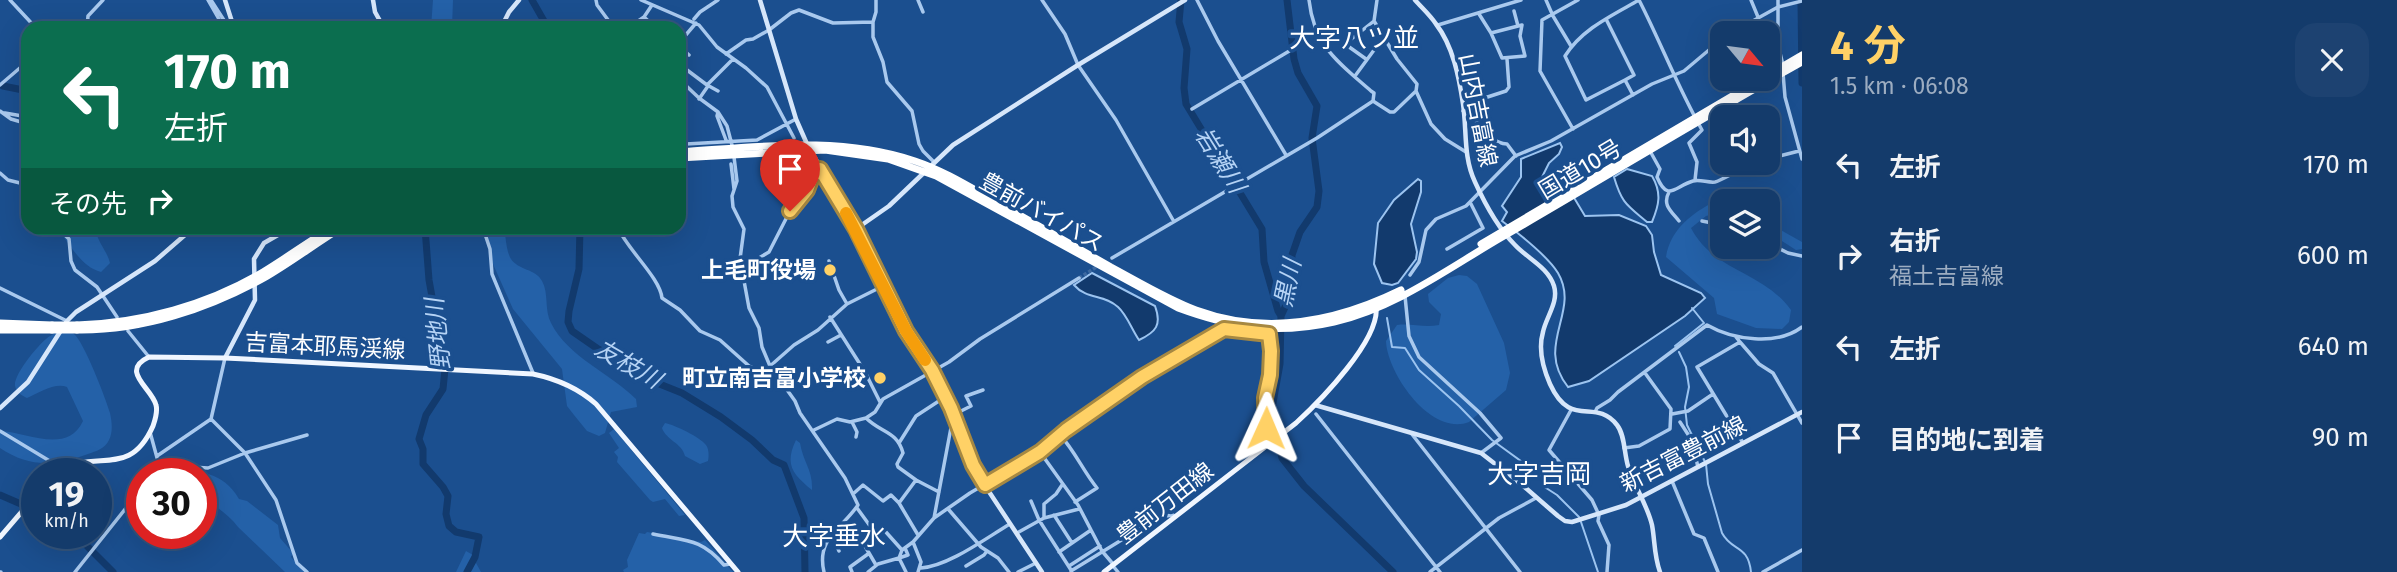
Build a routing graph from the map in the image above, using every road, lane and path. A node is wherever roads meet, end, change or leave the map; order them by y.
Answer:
1 (10, 0) edge
2 (103, 0) edge
3 (209, 0) edge
4 (225, 0) edge
5 (373, 0) edge
6 (519, 0) edge
7 (596, 0) edge
8 (641, 0) edge
9 (706, 0) edge
10 (718, 0) edge
11 (760, 0) edge
12 (876, 0) edge
13 (918, 0) edge
14 (1041, 0) edge
15 (1197, 0) edge
16 (1308, 0) edge
17 (1377, 0) edge
18 (1415, 0) edge
19 (1521, 0) edge
20 (1546, 0) edge
21 (1578, 0) edge
22 (1639, 0) edge
23 (1751, 0) edge
24 (1778, 0) edge
25 (1802, 1) edge
26 (1180, 2) edge
27 (652, 5) junction
28 (709, 6) junction
29 (1780, 6) junction
30 (1514, 11) dead end
31 (923, 12) dead end
32 (1479, 14) junction
33 (1553, 16) junction
34 (644, 18) junction
35 (1758, 18) junction
36 (1606, 19) junction
37 (30, 21) edge
38 (88, 21) edge
39 (220, 21) edge
40 (220, 21) edge
41 (232, 21) edge
42 (380, 21) edge
43 (504, 21) edge
44 (609, 21) edge
45 (639, 21) edge
46 (648, 21) edge
47 (695, 21) junction
48 (1753, 21) edge
49 (873, 22) junction
50 (1374, 22) junction
51 (1438, 25) junction
52 (1518, 26) junction
53 (769, 30) junction
54 (1491, 33) junction
55 (686, 37) edge
56 (1385, 39) junction
57 (1571, 46) junction
58 (1710, 49) edge
59 (1290, 50) dead end
60 (686, 53) edge
61 (689, 55) dead end
62 (726, 55) junction
63 (1802, 55) edge
64 (1366, 59) junction
65 (1507, 59) junction
66 (733, 60) junction
67 (1802, 62) edge
68 (1078, 65) junction
69 (21, 66) edge
70 (1786, 68) junction
71 (686, 70) edge
72 (1780, 70) edge
73 (1674, 74) junction
74 (1354, 76) junction
75 (1241, 80) junction
76 (1625, 80) junction
77 (1, 82) edge
78 (686, 86) edge
79 (708, 86) junction
80 (718, 90) dead end
81 (1416, 91) junction
82 (1742, 91) edge
83 (1633, 95) junction
84 (699, 99) junction
85 (1373, 101) junction
86 (1463, 108) junction
87 (1192, 110) dead end
88 (718, 111) junction
89 (2, 112) edge
90 (21, 116) edge
91 (796, 119) junction
92 (1696, 120) junction
93 (21, 122) edge
94 (786, 123) junction
95 (1573, 129) junction
96 (794, 138) dead end
97 (726, 140) dead end
98 (686, 144) edge
99 (810, 148) junction
100 (733, 149) junction
101 (1650, 150) junction
102 (1799, 151) junction
103 (686, 152) edge
104 (1466, 152) junction
105 (1286, 155) junction
106 (1517, 156) junction
107 (1780, 156) edge
108 (686, 157) edge
109 (1802, 159) edge
110 (732, 164) dead end
111 (929, 166) junction
112 (820, 169) junction
113 (0, 173) edge
114 (1729, 175) edge
115 (1695, 180) junction
116 (21, 183) edge
117 (734, 190) junction
118 (1669, 192) junction
119 (1573, 193) junction
120 (1480, 194) junction
121 (1471, 202) junction
122 (1173, 220) junction
123 (1679, 221) dead end
124 (1702, 221) dead end
125 (1710, 223) edge
126 (856, 229) junction
127 (1506, 232) junction
128 (65, 235) edge
129 (185, 235) edge
130 (277, 235) edge
131 (321, 235) edge
132 (329, 235) edge
133 (485, 235) edge
134 (621, 235) edge
135 (1447, 249) dead end
136 (1780, 249) edge
137 (1802, 256) edge
138 (1112, 258) dead end
139 (830, 261) dead end
140 (742, 268) junction
141 (1410, 275) dead end
142 (1079, 278) tunnel mouth
143 (254, 280) junction
144 (885, 285) junction
145 (0, 288) edge
146 (102, 294) junction
147 (1405, 294) junction
148 (847, 304) junction
149 (1376, 306) junction
150 (117, 317) dead end
151 (830, 317) junction
152 (67, 321) junction
153 (0, 323) edge
154 (1802, 327) edge
155 (52, 328) junction
156 (0, 330) edge
157 (128, 331) dead end
158 (841, 335) junction
159 (1738, 339) junction
160 (828, 342) dead end
161 (149, 357) junction
162 (225, 358) junction
163 (770, 366) junction
164 (862, 367) junction
165 (932, 370) junction
166 (850, 373) dead end
167 (1645, 373) junction
168 (533, 374) junction
169 (983, 390) dead end
170 (1713, 394) junction
171 (945, 397) junction
172 (880, 402) junction
173 (1315, 405) junction
174 (0, 408) edge
175 (1571, 410) junction
176 (1595, 412) junction
177 (1316, 414) dead end
178 (1671, 414) junction
179 (1800, 414) edge
180 (953, 416) junction
181 (866, 418) junction
182 (211, 419) junction
183 (852, 422) junction
184 (1680, 422) dead end
185 (1802, 423) edge
186 (814, 430) junction
187 (0, 431) edge
188 (150, 432) junction
189 (1411, 432) junction
190 (307, 435) dead end
191 (1060, 435) junction
192 (856, 437) dead end
193 (1271, 442) junction
194 (899, 443) junction
195 (1743, 443) junction
196 (1623, 448) junction
197 (1040, 452) junction
198 (245, 453) junction
199 (1481, 453) junction
200 (157, 456) joint
201 (45, 458) edge
202 (112, 459) edge
203 (217, 464) edge
204 (1698, 467) junction
205 (916, 480) junction
206 (1672, 481) junction
207 (985, 485) junction
208 (1062, 485) junction
209 (939, 492) junction
210 (853, 494) junction
211 (1640, 497) junction
212 (1536, 499) junction
213 (1031, 501) dead end
214 (1075, 502) junction
215 (899, 503) junction
216 (857, 507) junction
217 (126, 508) edge
218 (1079, 509) junction
219 (949, 510) junction
220 (21, 513) edge
221 (1054, 515) junction
222 (1599, 515) junction
223 (1175, 517) junction
224 (934, 518) junction
225 (1041, 519) junction
226 (1010, 524) junction
227 (1485, 529) junction
228 (877, 530) junction
229 (1091, 530) junction
230 (1017, 533) junction
231 (653, 534) dead end
232 (832, 535) junction
233 (918, 535) junction
234 (0, 537) edge
235 (913, 542) junction
236 (978, 543) junction
237 (1072, 543) junction
238 (903, 549) junction
239 (1101, 549) junction
240 (1802, 550) edge
241 (839, 551) dead end
242 (987, 551) junction
243 (1059, 552) junction
244 (868, 554) junction
245 (899, 558) junction
246 (1037, 563) junction
247 (730, 564) junction
248 (876, 565) junction
249 (1113, 565) junction
250 (966, 566) dead end
251 (1436, 567) junction
252 (919, 570) edge
253 (1070, 570) edge
254 (75, 572) edge
255 (307, 572) edge
256 (738, 572) edge
257 (824, 572) edge
258 (852, 572) edge
259 (868, 572) edge
260 (906, 572) edge
261 (1009, 572) edge
262 (1018, 572) edge
263 (1042, 572) edge
264 (1104, 572) edge
265 (1118, 572) edge
266 (1430, 572) edge
267 (1440, 572) edge
268 (1520, 572) edge
269 (1607, 572) edge
270 (1660, 572) edge
271 (1718, 572) edge
272 (1763, 572) edge

1 - 37 street
2 - 38 street
3 - 39 street
3 - 40 street
4 - 41 main road
5 - 42 main road
6 - 43 main road
7 - 44 street
8 - 27 street
9 - 28 street
10 - 28 street
11 - 53 main road
12 - 49 street
13 - 31 street
14 - 68 street
15 - 75 street
16 - 74 street
17 - 50 street
18 - 51 main road, 山内吉富線
19 - 32 street
20 - 33 street
21 - 33 street
22 - 36 street
22 - 73 street
23 - 35 street
24 - 29 street
25 - 29 street
26 - 68 main road
27 - 34 street
27 - 47 street
28 - 47 street
29 - 35 street
29 - 70 street
30 - 52 street
32 - 51 street
32 - 54 street
33 - 57 street
33 - 95 street
34 - 45 street
34 - 46 street
35 - 48 street
36 - 57 street
36 - 76 street
47 - 55 street
47 - 62 street
49 - 53 street
49 - 111 street
50 - 56 street
50 - 64 street
51 - 86 main road, 山内吉富線
52 - 54 street
52 - 65 street
53 - 62 street
53 - 91 main road
54 - 65 street
56 - 64 street
56 - 81 street
57 - 76 street
58 - 73 street
59 - 75 street
60 - 61 street
62 - 66 street
63 - 70 highway, 国道10号
64 - 74 street
65 - 86 street
66 - 79 street
66 - 94 street
67 - 70 highway, 国道10号
68 - 111 main road
68 - 122 street
69 - 77 street
70 - 72 highway, 国道10号
70 - 92 highway, 国道10号
70 - 102 street
71 - 79 street
73 - 83 street
73 - 92 street
74 - 85 street
75 - 87 street
75 - 105 street
76 - 83 street
78 - 84 street
79 - 80 street
79 - 84 street
81 - 85 street
81 - 104 street
82 - 92 highway, 国道10号
83 - 95 street
84 - 88 street
85 - 105 street
86 - 104 main road, 山内吉富線
86 - 106 street
88 - 97 street
88 - 100 street
89 - 90 street
89 - 93 street
91 - 94 street
91 - 99 main road
92 - 101 highway, 国道10号
92 - 115 street
92 - 119 highway, 国道10号
94 - 96 street
94 - 100 street
95 - 106 street
98 - 100 street
99 - 100 highway, 豊前バイパス
99 - 111 highway, 豊前バイパス
99 - 112 main road
100 - 103 highway, 豊前バイパス
100 - 108 highway, 豊前バイパス
100 - 117 street
101 - 118 street
101 - 119 highway, 国道10号
102 - 107 street
102 - 109 street
104 - 120 main road, 山内吉富線
105 - 122 street
106 - 120 street
110 - 117 street
111 - 126 main road
111 - 149 highway, 豊前バイパス
112 - 126 main road
112 - 140 street
113 - 116 street
114 - 115 street
115 - 118 street
117 - 140 street
118 - 123 street
119 - 127 highway, 国道10号
120 - 121 street
120 - 127 main road, 山内吉富線
121 - 135 street
121 - 141 street
122 - 138 street
124 - 125 street
126 - 144 main road
127 - 147 highway, 国道10号
127 - 149 highway, 国道10号
127 - 175 main road, 山内吉富線
128 - 146 street
129 - 146 main road
130 - 143 main road
131 - 143 highway
132 - 143 highway
133 - 168 street
134 - 163 street
136 - 137 street
139 - 148 street
140 - 163 street
142 - 165 street
143 - 155 highway, bridge
143 - 162 main road
144 - 148 street
144 - 165 main road
145 - 152 street
146 - 150 street
146 - 152 main road
147 - 149 highway, 国道10号
147 - 199 street
148 - 151 street
149 - 173 main road, 豊前万田線
151 - 158 street
151 - 163 street
152 - 174 main road
153 - 155 highway
154 - 159 street
155 - 156 highway
157 - 161 street
158 - 160 street
158 - 164 street
159 - 167 street
159 - 170 street
159 - 179 street
161 - 162 main road, 吉富本耶馬渓線
161 - 188 main road
162 - 168 main road, 吉富本耶馬渓線
162 - 182 street
163 - 186 street
164 - 166 street
164 - 172 street
165 - 171 main road
165 - 172 street
167 - 176 street
167 - 178 street
168 - 247 main road, 吉富本耶馬渓線
169 - 180 street
170 - 178 street
170 - 195 street
171 - 180 main road
171 - 194 street
172 - 181 street
173 - 189 main road, 新吉富豊前線
173 - 193 main road, 豊前万田線
175 - 176 main road
175 - 222 street
176 - 196 main road
177 - 251 street
178 - 196 street
179 - 185 street
179 - 195 main road, 新吉富豊前線
180 - 207 main road
180 - 209 street
181 - 183 street
181 - 194 street
182 - 198 street
182 - 200 street
183 - 186 street
183 - 192 street
184 - 204 street
186 - 210 street
187 - 201 street
188 - 200 street
188 - 202 main road
189 - 199 main road, 新吉富豊前線
189 - 227 street
190 - 198 street
191 - 193 street
191 - 197 street
191 - 214 street
193 - 223 main road, 豊前万田線
194 - 205 street
195 - 204 main road, 新吉富豊前線
196 - 211 main road
197 - 207 street
197 - 208 street
198 - 203 street
198 - 255 street
199 - 212 main road, 新吉富豊前線
204 - 206 main road, 新吉富豊前線
205 - 209 street
205 - 215 street
206 - 211 main road, 新吉富豊前線
206 - 271 street
207 - 219 street
207 - 226 main road
208 - 214 street
208 - 225 street
209 - 224 street
210 - 215 street
210 - 216 street
211 - 222 main road, 新吉富豊前線
211 - 270 main road
212 - 222 main road, 新吉富豊前線
212 - 227 street
213 - 225 street
214 - 218 street
215 - 233 street
216 - 228 street
216 - 232 street
217 - 254 street
218 - 221 street
218 - 229 street
219 - 224 street
219 - 236 street
220 - 234 main road
221 - 225 street
221 - 237 street
222 - 269 street
223 - 239 street
223 - 249 main road, 豊前万田線
224 - 233 street
225 - 230 street
225 - 243 street
226 - 230 main road
226 - 236 street
227 - 251 street
227 - 268 street
228 - 238 street
228 - 244 street
229 - 237 street
229 - 239 street
230 - 246 main road
231 - 247 street
232 - 241 street
232 - 257 street
233 - 235 street
235 - 238 street
235 - 252 street
236 - 242 street
236 - 252 street
237 - 243 street
238 - 245 street
239 - 249 street
239 - 253 street
240 - 272 street
242 - 250 street
242 - 261 street
243 - 253 street
244 - 248 street
244 - 258 street
245 - 248 street
245 - 260 street
246 - 262 street
246 - 263 main road
247 - 256 main road, 吉富本耶馬渓線
248 - 259 street
249 - 264 main road, 豊前万田線
249 - 265 street
251 - 266 street
251 - 267 street

